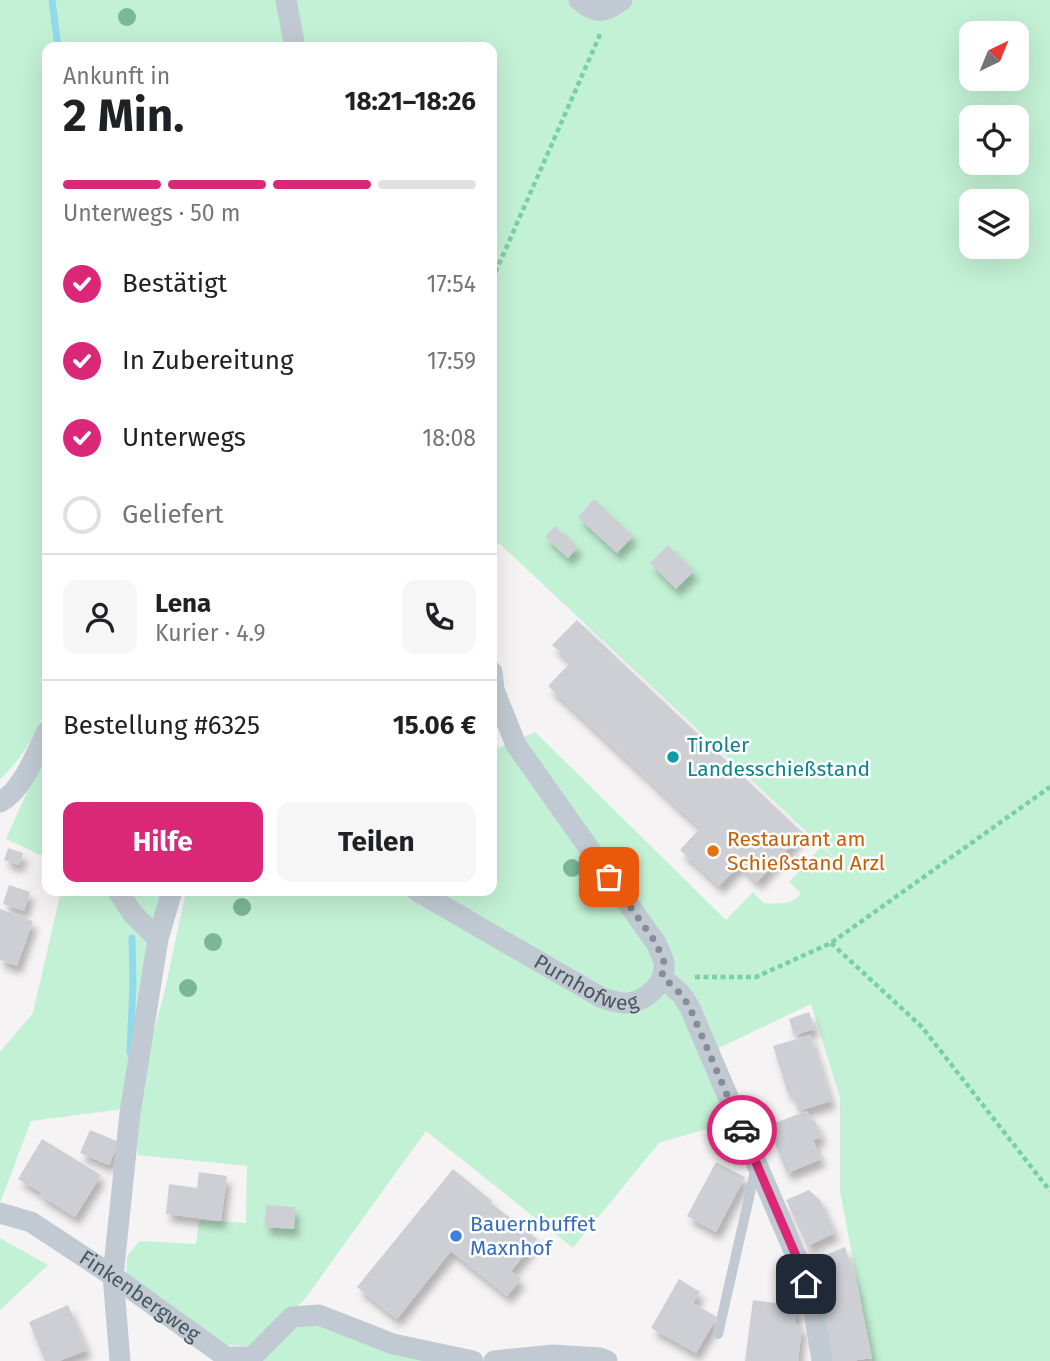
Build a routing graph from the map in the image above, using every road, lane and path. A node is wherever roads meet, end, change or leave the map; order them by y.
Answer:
1 (286, 0) edge
2 (579, 0) edge
3 (622, 0) edge
4 (602, 11) junction
5 (294, 42) edge
6 (497, 269) edge
7 (497, 698) edge
8 (42, 741) edge
9 (1050, 787) edge
10 (0, 802) edge
11 (121, 896) edge
12 (171, 896) edge
13 (425, 896) edge
14 (158, 939) junction
15 (831, 943) junction
16 (662, 976) junction
17 (756, 1164) junction
18 (1050, 1191) edge
19 (0, 1213) edge
20 (113, 1276) junction
21 (718, 1334) dead end
22 (120, 1361) edge
23 (473, 1361) edge
24 (494, 1361) edge
25 (607, 1361) edge
26 (822, 1361) edge

1 - 5 street
2 - 4 street
3 - 4 street
4 - 6 path
7 - 16 street, Purnhofweg
8 - 10 street
9 - 15 path
11 - 14 street
12 - 14 street
13 - 16 street, Purnhofweg
14 - 20 street
15 - 16 path
15 - 18 path
16 - 17 street
17 - 21 lane
17 - 26 street
19 - 20 street, Finkenbergweg
20 - 22 street
20 - 23 street, Finkenbergweg
24 - 25 street

